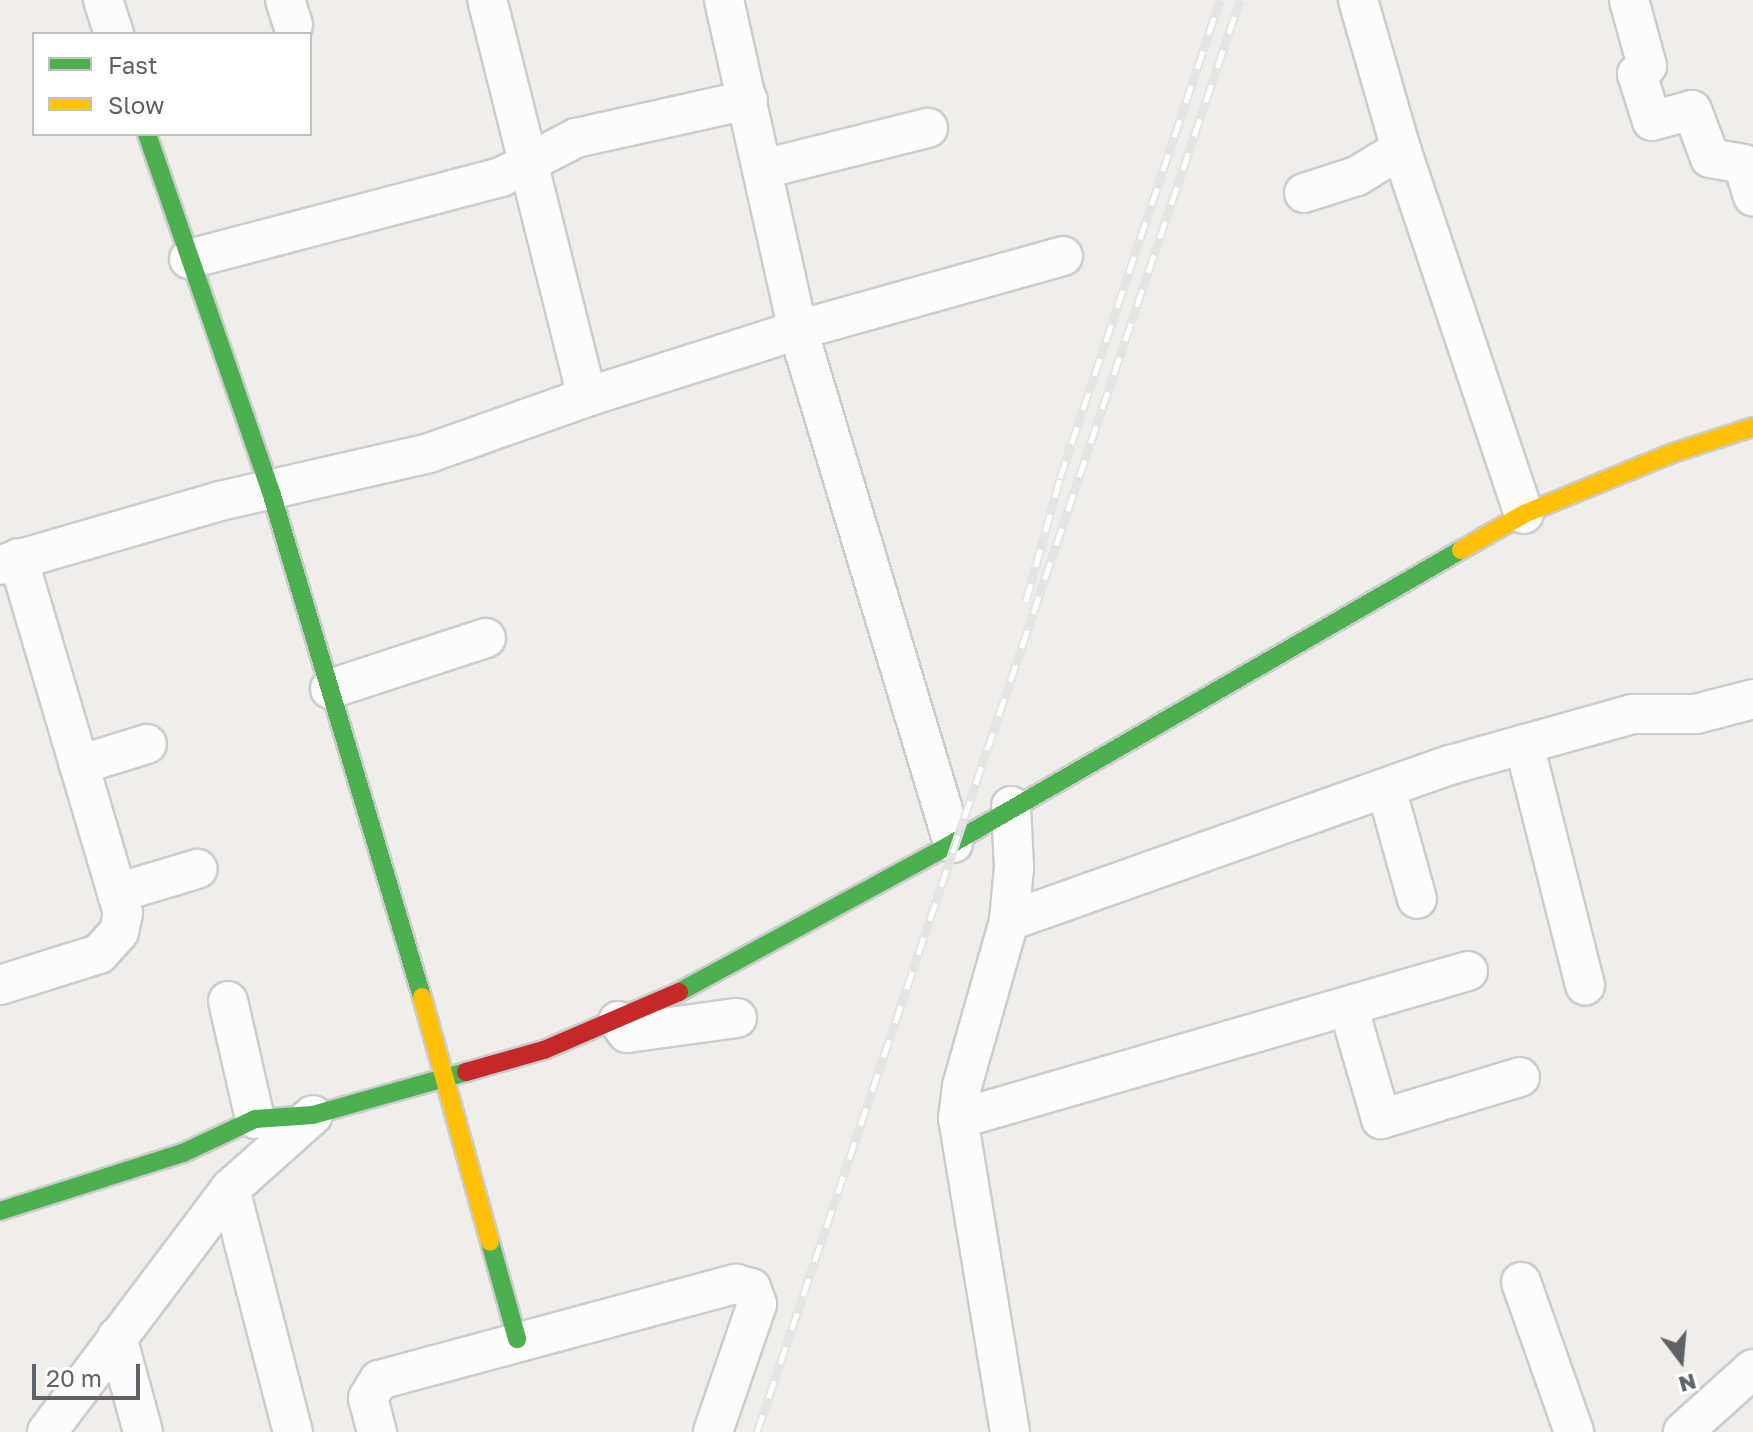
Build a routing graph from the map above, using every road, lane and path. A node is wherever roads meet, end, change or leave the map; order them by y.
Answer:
1 (103, 0) edge
2 (487, 0) edge
3 (724, 0) edge
4 (1358, 0) edge
5 (1629, 0) edge
6 (113, 32) edge
7 (748, 100) junction
8 (928, 128) dead end
9 (148, 136) edge
10 (1401, 149) junction
11 (526, 166) junction
12 (763, 169) junction
13 (1304, 193) dead end
14 (1753, 197) edge
15 (1063, 256) dead end
16 (189, 259) junction
17 (798, 330) junction
18 (587, 397) junction
19 (1753, 427) edge
20 (271, 492) junction
21 (1524, 514) junction
22 (9, 562) edge
23 (486, 638) dead end
24 (330, 689) junction
25 (1753, 699) edge
26 (147, 744) dead end
27 (1524, 744) junction
28 (79, 765) junction
29 (1386, 788) junction
30 (1011, 806) junction
31 (953, 843) junction
32 (197, 869) dead end
33 (117, 893) junction
34 (1417, 899) dead end
35 (1009, 921) junction
36 (1468, 971) dead end
37 (0, 985) edge
38 (1585, 985) dead end
39 (228, 1001) dead end
40 (1348, 1006) junction
41 (737, 1018) dead end
42 (618, 1021) junction
43 (1520, 1077) dead end
44 (446, 1079) junction
45 (313, 1115) junction
46 (255, 1119) junction
47 (958, 1119) junction
48 (230, 1189) junction
49 (0, 1211) edge
50 (1521, 1282) dead end
51 (117, 1337) junction
52 (517, 1339) junction
53 (1753, 1369) edge
54 (47, 1432) edge
55 (143, 1432) edge
56 (293, 1432) edge
57 (377, 1432) edge
58 (713, 1432) edge
59 (1010, 1432) edge
60 (1574, 1432) edge
61 (1683, 1432) edge

1 - 6 street
2 - 11 street
3 - 7 street
4 - 10 street
5 - 14 street
7 - 11 street
7 - 12 street
8 - 12 street
9 - 16 street
10 - 13 street
10 - 21 street
11 - 16 street
11 - 18 street
12 - 17 street
15 - 17 street
16 - 20 street
17 - 18 street
17 - 31 street
18 - 20 street
19 - 21 street
20 - 22 street
20 - 24 street
21 - 30 street
22 - 28 street
23 - 24 street
24 - 44 street
25 - 27 street
26 - 28 street
27 - 29 street
27 - 38 street
28 - 33 street
29 - 34 street
29 - 35 street
30 - 31 street
30 - 35 street
31 - 42 street
32 - 33 street
33 - 37 street
35 - 47 street
36 - 40 street
39 - 46 street
40 - 43 street
40 - 47 street
41 - 42 street
42 - 44 street
44 - 45 street
44 - 52 street
45 - 46 street
45 - 48 street
46 - 49 street
47 - 59 street
48 - 51 street
48 - 56 street
50 - 60 street
51 - 54 street
51 - 55 street
52 - 57 street
52 - 58 street
53 - 61 street

